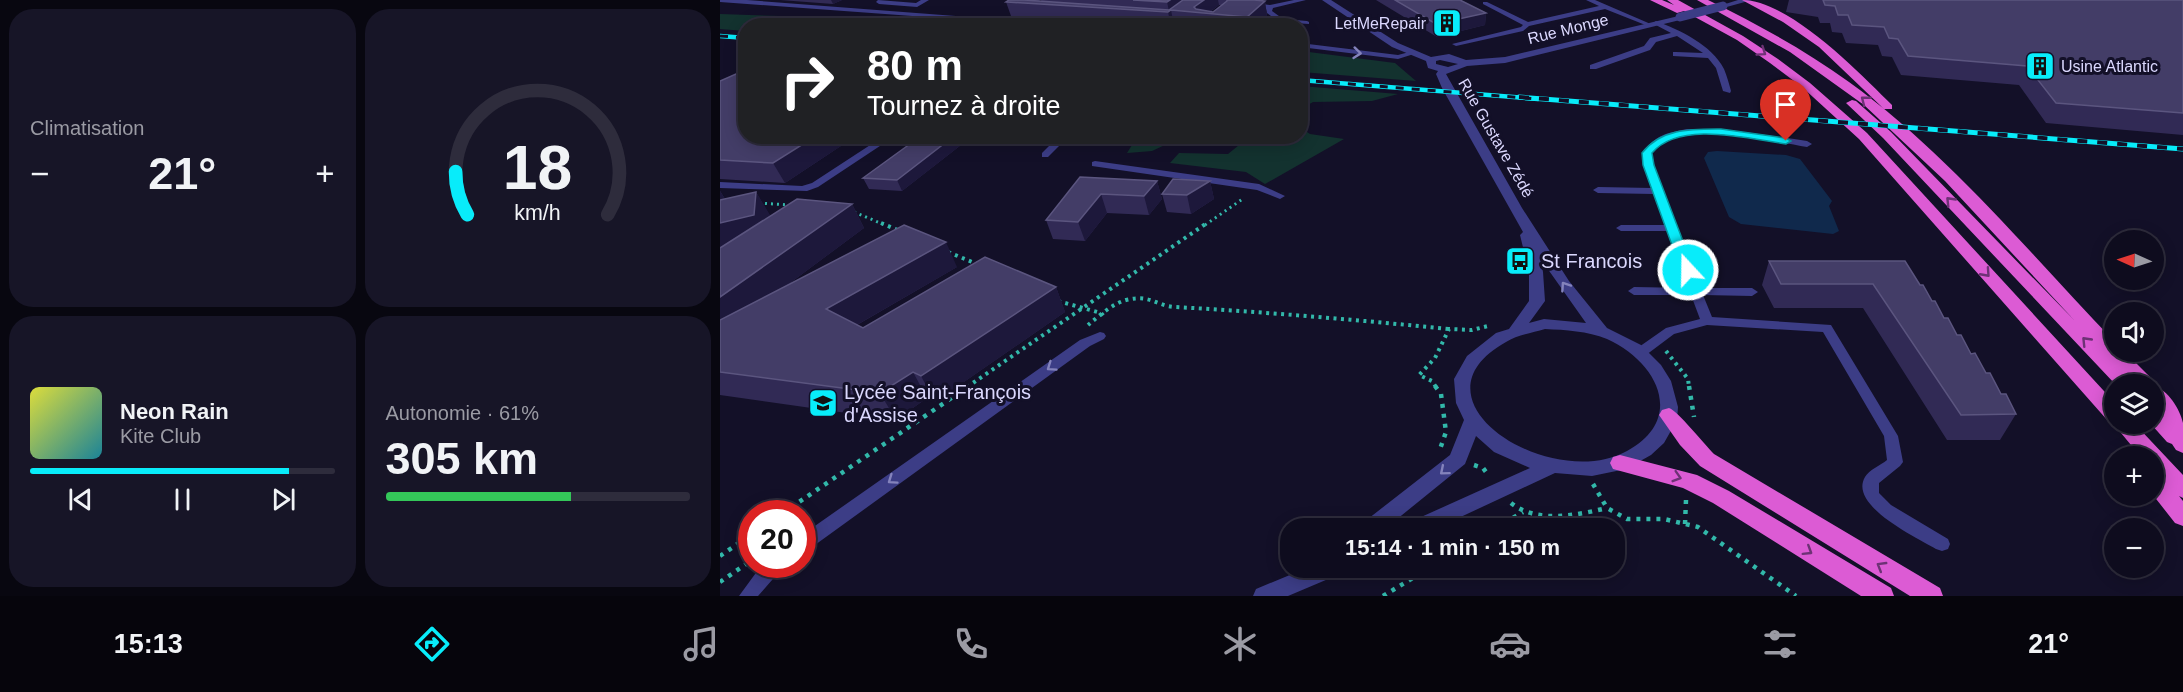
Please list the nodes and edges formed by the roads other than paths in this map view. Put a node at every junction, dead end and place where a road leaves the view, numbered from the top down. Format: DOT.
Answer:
graph roads {
  1 [pos="720,0"];
  2 [pos="883,0"];
  3 [pos="926,0"];
  4 [pos="1303,0"];
  5 [pos="1326,0"];
  6 [pos="1589,0"];
  7 [pos="1654,0"];
  8 [pos="1671,0"];
  9 [pos="1685,0"];
  10 [pos="1701,0"];
  11 [pos="1747,0"];
  12 [pos="1485,3"];
  13 [pos="1243,6"];
  14 [pos="1270,6"];
  15 [pos="1605,7"];
  16 [pos="975,18"];
  17 [pos="1276,18"];
  18 [pos="1712,22"];
  19 [pos="1527,24"];
  20 [pos="1653,24"];
  21 [pos="1676,34"];
  22 [pos="1456,44"];
  23 [pos="1308,46"];
  24 [pos="1413,53"];
  25 [pos="1676,54"];
  26 [pos="1710,56"];
  27 [pos="1431,60"];
  28 [pos="1463,63"];
  29 [pos="1593,67"];
  30 [pos="1443,70"];
  31 [pos="1727,92"];
  32 [pos="879,144"];
  33 [pos="1057,144"];
  34 [pos="1807,144"];
  35 [pos="1045,155"];
  36 [pos="1095,164"];
  37 [pos="1941,167"];
  38 [pos="720,185"];
  39 [pos="1598,190"];
  40 [pos="1658,191"];
  41 [pos="1280,196"];
  42 [pos="1524,223"];
  43 [pos="1621,228"];
  44 [pos="1672,228"];
  45 [pos="1634,291"];
  46 [pos="1696,291"];
  47 [pos="1752,292"];
  48 [pos="1707,321"];
  49 [pos="1517,329"];
  50 [pos="1601,331"];
  51 [pos="1100,336"];
  52 [pos="1641,352"];
  53 [pos="2116,374"];
  54 [pos="2136,374"];
  55 [pos="2104,404"];
  56 [pos="2164,404"];
  57 [pos="1669,415"];
  58 [pos="1472,422"];
  59 [pos="2164,426"];
  60 [pos="2132,434"];
  61 [pos="2143,446"];
  62 [pos="2183,446"];
  63 [pos="1620,463"];
  64 [pos="1549,468"];
  65 [pos="2164,469"];
  66 [pos="2183,489"];
  67 [pos="2164,493"];
  68 [pos="2183,517"];
  69 [pos="1384,518"];
  70 [pos="1439,518"];
  71 [pos="816,535"];
  72 [pos="1942,544"];
  73 [pos="762,578"];
  74 [pos="1286,578"];
  75 [pos="1306,578"];
  76 [pos="748,596"];
  77 [pos="1254,596"];
  78 [pos="1264,596"];
  79 [pos="1882,596"];
  80 [pos="1931,596"];
  1 -- 16 [label="lane"];
  2 -- 3 [label="lane"];
  4 -- 14 [label="lane"];
  5 -- 24 [label="street"];
  6 -- 15 [label="lane"];
  7 -- 18 [label="highway"];
  8 -- 18 [label="highway"];
  53 -- 9 [label="highway, one-way"];
  37 -- 10 [label="highway, one-way"];
  11 -- 20 [label="street, Rue Monge, bridge"];
  11 -- 37 [label="highway"];
  12 -- 19 [label="lane"];
  13 -- 14 [label="lane"];
  14 -- 17 [label="lane"];
  15 -- 19 [label="lane"];
  15 -- 20 [label="lane"];
  18 -- 55 [label="highway, one-way"];
  19 -- 22 [label="lane"];
  20 -- 21 [label="lane"];
  20 -- 28 [label="street, Rue Monge"];
  21 -- 26 [label="lane"];
  21 -- 29 [label="lane"];
  23 -- 24 [label="lane, one-way"];
  24 -- 27 [label="street"];
  25 -- 26 [label="lane"];
  26 -- 31 [label="lane"];
  27 -- 28 [label="street"];
  27 -- 30 [label="street"];
  28 -- 30 [label="street"];
  30 -- 42 [label="street, Rue Gustave Zédé"];
  32 -- 38 [label="lane"];
  33 -- 35 [label="lane"];
  34 -- 40 [label="lane"];
  36 -- 41 [label="lane"];
  37 -- 54 [label="highway"];
  39 -- 40 [label="lane"];
  40 -- 44 [label="lane"];
  42 -- 49 [label="street, Rue Gustave Zédé"];
  50 -- 42 [label="street, Rue Gustave Zédé, one-way"];
  43 -- 44 [label="lane"];
  44 -- 46 [label="lane"];
  45 -- 46 [label="lane"];
  46 -- 47 [label="lane"];
  46 -- 48 [label="lane"];
  48 -- 52 [label="lane"];
  48 -- 72 [label="lane"];
  49 -- 50 [label="street"];
  49 -- 58 [label="street"];
  50 -- 52 [label="street"];
  51 -- 71 [label="lane, one-way"];
  52 -- 57 [label="street"];
  56 -- 62 [label="highway"];
  57 -- 63 [label="street"];
  80 -- 57 [label="highway, one-way"];
  58 -- 64 [label="street"];
  58 -- 69 [label="street, one-way"];
  59 -- 62 [label="highway"];
  60 -- 61 [label="highway"];
  63 -- 64 [label="street"];
  63 -- 79 [label="highway, one-way"];
  64 -- 70 [label="street"];
  65 -- 66 [label="highway"];
  67 -- 68 [label="highway"];
  73 -- 76 [label="lane"];
  74 -- 77 [label="street"];
  75 -- 78 [label="street"];
}
